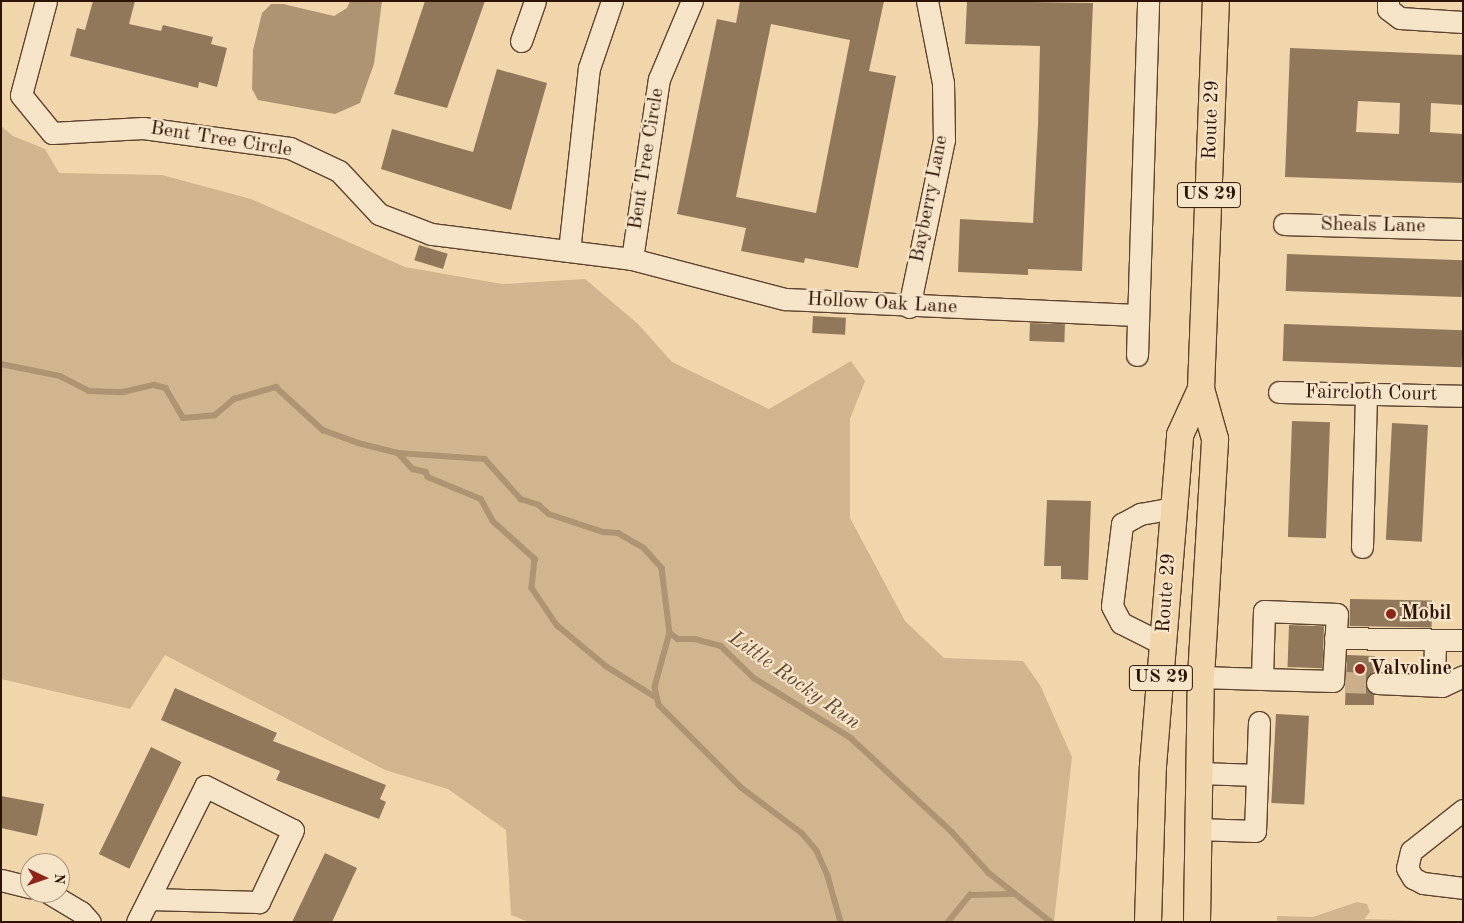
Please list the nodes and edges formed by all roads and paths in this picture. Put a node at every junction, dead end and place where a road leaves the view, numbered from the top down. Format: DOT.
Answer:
graph roads {
  1 [pos="46,1"];
  2 [pos="534,1"];
  3 [pos="612,1"];
  4 [pos="692,1"];
  5 [pos="927,1"];
  6 [pos="1148,1"];
  7 [pos="1216,1"];
  8 [pos="1388,1"];
  9 [pos="1463,22"];
  10 [pos="520,41"];
  11 [pos="1284,224"];
  12 [pos="1463,229"];
  13 [pos="569,251"];
  14 [pos="632,259"];
  15 [pos="909,307"];
  16 [pos="1137,316"];
  17 [pos="1137,356"];
  18 [pos="1201,389"];
  19 [pos="1279,392"];
  20 [pos="1366,393"];
  21 [pos="1463,396"];
  22 [pos="1174,508"];
  23 [pos="1362,547"];
  24 [pos="1335,638"];
  25 [pos="1430,640"];
  26 [pos="1463,640"];
  27 [pos="1163,644"];
  28 [pos="1463,676"];
  29 [pos="1201,677"];
  30 [pos="1262,679"];
  31 [pos="1377,683"];
  32 [pos="1434,685"];
  33 [pos="1259,722"];
  34 [pos="1199,773"];
  35 [pos="1257,775"];
  36 [pos="1463,810"];
  37 [pos="1197,829"];
  38 [pos="1,880"];
  39 [pos="20,885"];
  40 [pos="1463,888"];
  41 [pos="149,899"];
  42 [pos="66,903"];
  43 [pos="90,922"];
  44 [pos="137,922"];
  45 [pos="1148,922"];
  46 [pos="1197,922"];
  1 -- 13 [label="street, Bent Tree Circle"];
  2 -- 10 [label="street"];
  3 -- 13 [label="street"];
  4 -- 14 [label="street, Bent Tree Circle"];
  5 -- 15 [label="street, Bayberry Lane"];
  6 -- 16 [label="street"];
  7 -- 18 [label="main road, Route 29 / US 29"];
  8 -- 9 [label="street"];
  11 -- 12 [label="street, Sheals Lane"];
  13 -- 14 [label="street, Bent Tree Circle"];
  14 -- 15 [label="street, Hollow Oak Lane"];
  15 -- 16 [label="street, Hollow Oak Lane"];
  16 -- 17 [label="street"];
  18 -- 22 [label="main road, Route 29 / US 29"];
  18 -- 29 [label="main road, Route 29 / US 29"];
  19 -- 20 [label="street, Faircloth Court"];
  20 -- 21 [label="street, Faircloth Court"];
  20 -- 23 [label="street"];
  22 -- 27 [label="main road, Route 29 / US 29"];
  22 -- 27 [label="street"];
  24 -- 25 [label="street"];
  24 -- 30 [label="street"];
  24 -- 30 [label="street"];
  25 -- 26 [label="street"];
  25 -- 32 [label="street"];
  27 -- 45 [label="main road, Route 29 / US 29"];
  28 -- 32 [label="street"];
  29 -- 30 [label="street"];
  29 -- 34 [label="main road, Route 29 / US 29"];
  31 -- 32 [label="street"];
  33 -- 35 [label="street"];
  34 -- 35 [label="street"];
  34 -- 37 [label="main road, Route 29 / US 29"];
  35 -- 37 [label="street"];
  36 -- 40 [label="street"];
  37 -- 46 [label="main road, Route 29 / US 29"];
  38 -- 39 [label="street"];
  41 -- 41 [label="street"];
  41 -- 44 [label="street"];
  42 -- 43 [label="street"];
}
